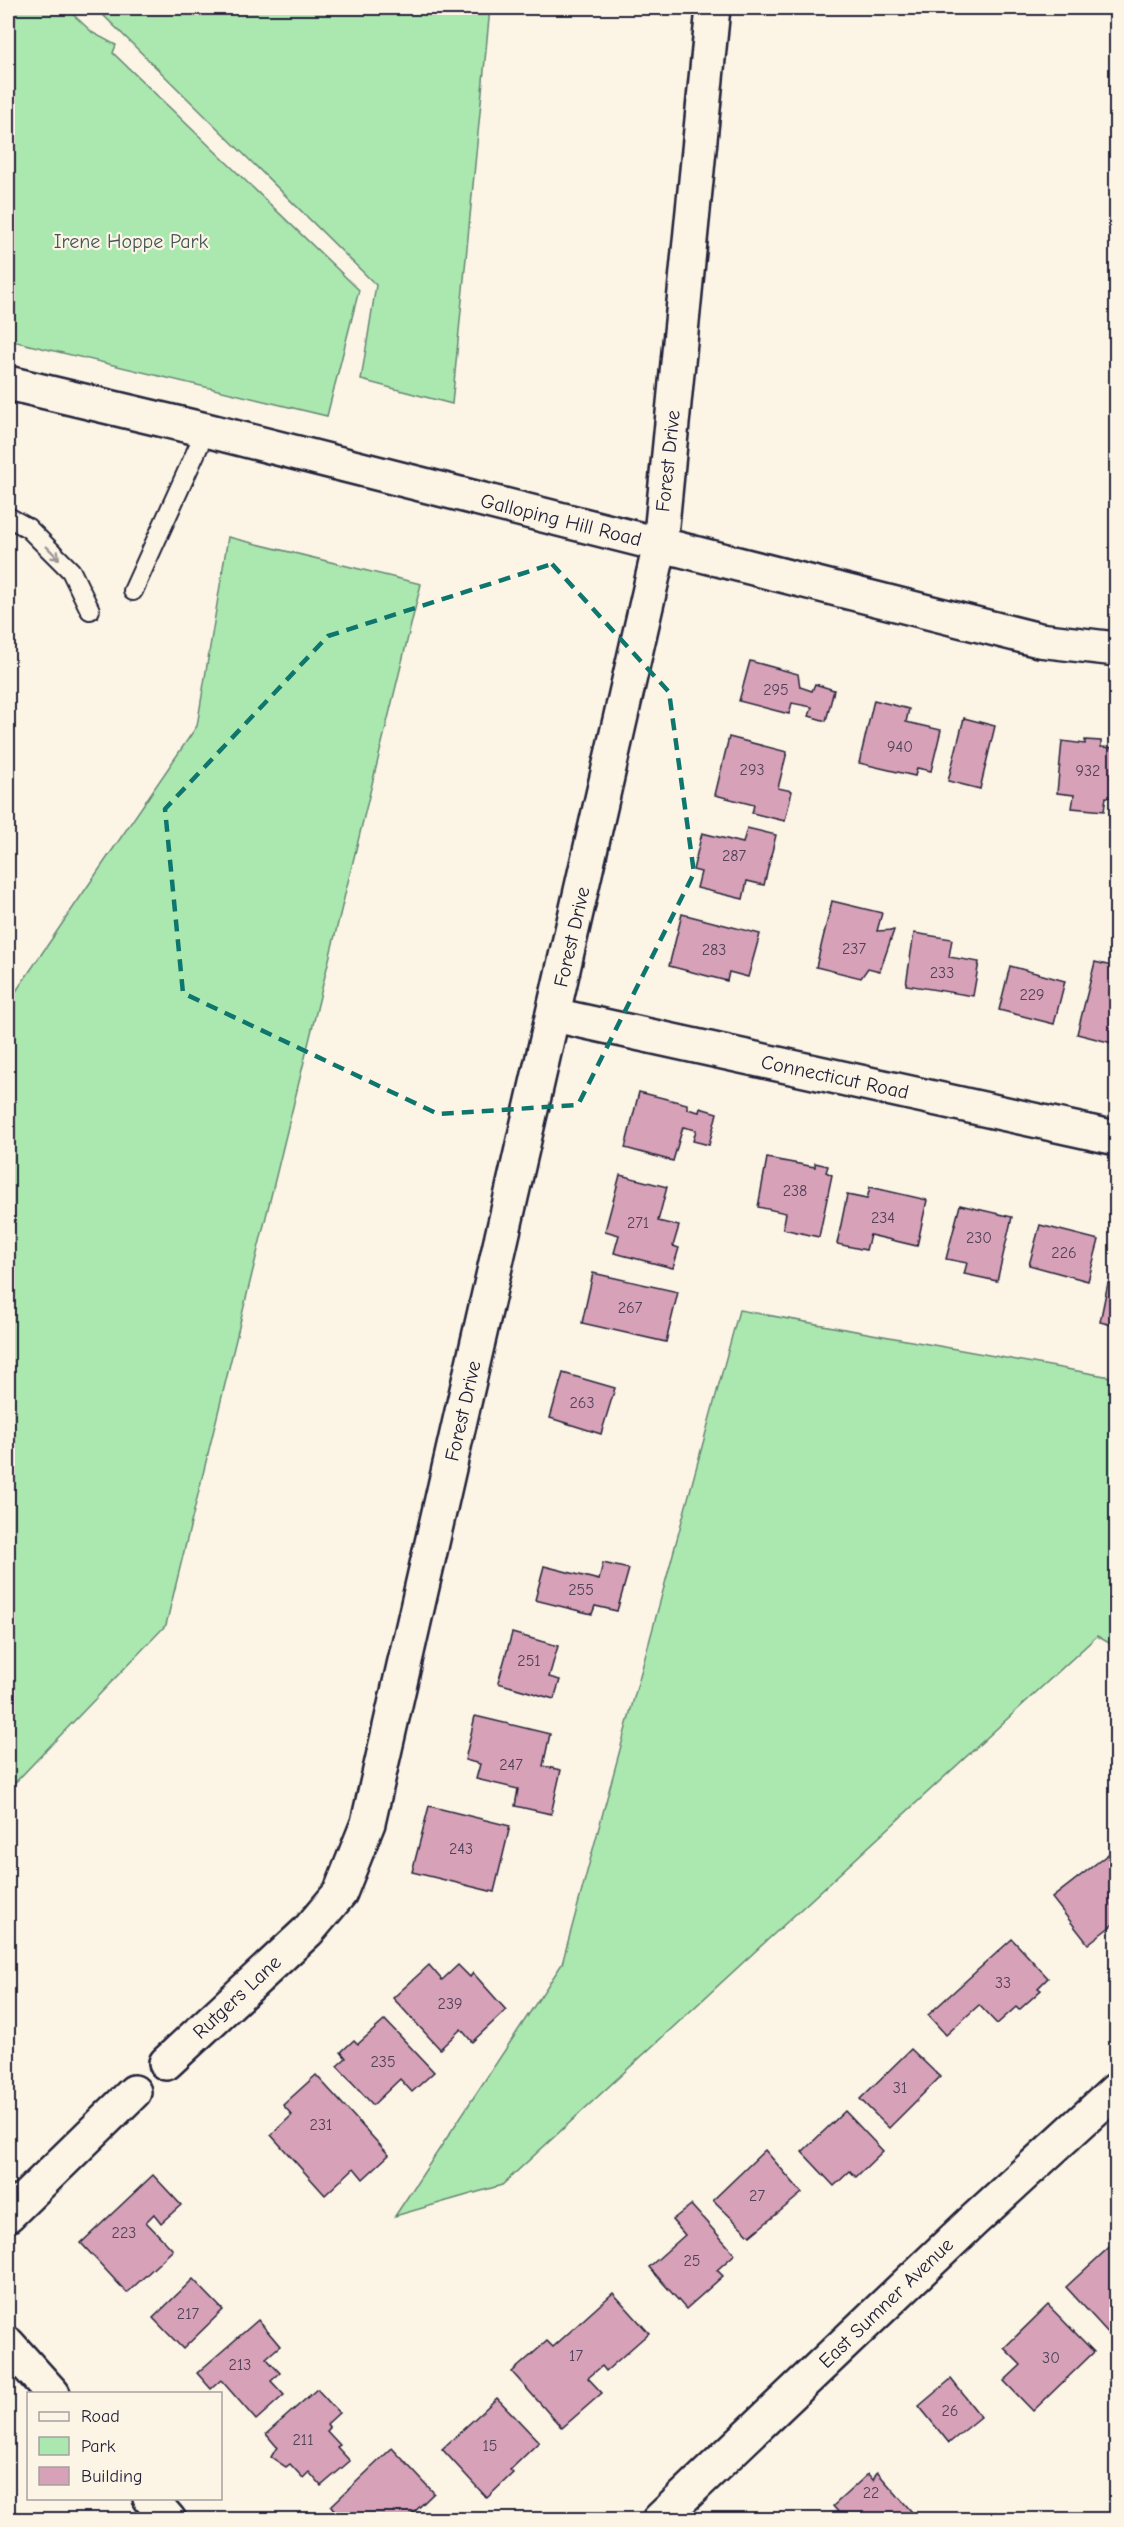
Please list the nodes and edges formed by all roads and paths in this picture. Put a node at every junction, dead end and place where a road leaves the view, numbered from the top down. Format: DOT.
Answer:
graph roads {
  1 [pos="713,8"];
  2 [pos="8,383"];
  3 [pos="206,430"];
  4 [pos="8,517"];
  5 [pos="660,545"];
  6 [pos="133,591"];
  7 [pos="90,610"];
  8 [pos="1116,649"];
  9 [pos="554,1015"];
  10 [pos="1116,1138"];
  11 [pos="308,1931"];
  12 [pos="166,2063"];
  13 [pos="1116,2090"];
  14 [pos="134,2092"];
  15 [pos="8,2215"];
  16 [pos="8,2344"];
  17 [pos="51,2392"];
  18 [pos="151,2500"];
  19 [pos="169,2520"];
  20 [pos="659,2520"];
  1 -- 5 [label="street, Forest Drive"];
  2 -- 3 [label="street, Galloping Hill Road"];
  3 -- 5 [label="street, Galloping Hill Road"];
  3 -- 6 [label="lane"];
  4 -- 7 [label="lane, one-way"];
  5 -- 8 [label="street, Galloping Hill Road"];
  5 -- 9 [label="street, Forest Drive"];
  9 -- 10 [label="street, Connecticut Road"];
  9 -- 11 [label="street, Forest Drive"];
  11 -- 12 [label="street, Rutgers Lane"];
  13 -- 20 [label="street, East Sumner Avenue"];
  14 -- 15 [label="street"];
  16 -- 17 [label="street"];
  18 -- 19 [label="street"];
}
